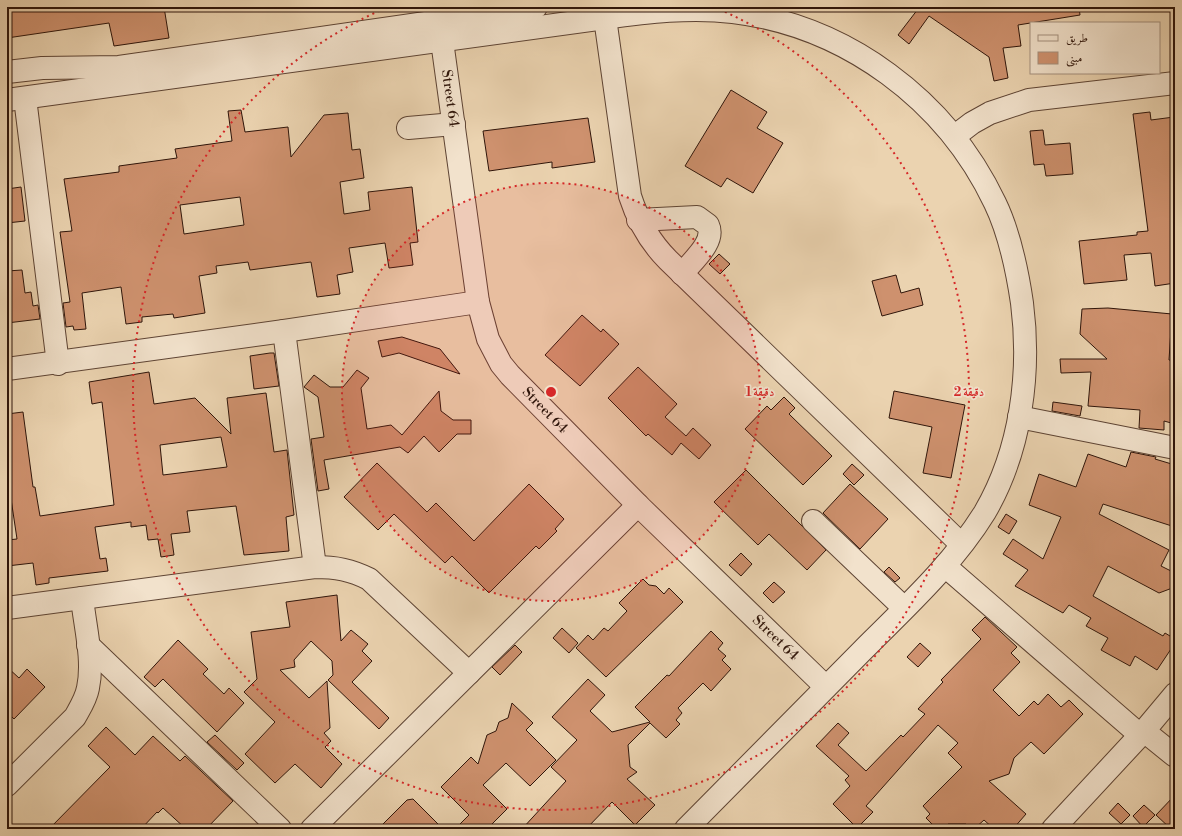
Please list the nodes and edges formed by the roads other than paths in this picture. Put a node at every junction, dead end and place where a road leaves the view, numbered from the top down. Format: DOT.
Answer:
graph roads {
  1 [pos="536,7"];
  2 [pos="656,9"];
  3 [pos="786,15"];
  4 [pos="605,18"];
  5 [pos="442,41"];
  6 [pos="7,72"];
  7 [pos="1175,83"];
  8 [pos="16,99"];
  9 [pos="454,124"];
  10 [pos="408,128"];
  11 [pos="955,136"];
  12 [pos="638,220"];
  13 [pos="682,274"];
  14 [pos="478,302"];
  15 [pos="284,332"];
  16 [pos="58,364"];
  17 [pos="7,369"];
  18 [pos="1019,417"];
  19 [pos="1175,448"];
  20 [pos="638,505"];
  21 [pos="813,521"];
  22 [pos="961,544"];
  23 [pos="945,566"];
  24 [pos="315,567"];
  25 [pos="82,598"];
  26 [pos="7,608"];
  27 [pos="904,608"];
  28 [pos="88,645"];
  29 [pos="468,673"];
  30 [pos="826,687"];
  31 [pos="1175,694"];
  32 [pos="1142,733"];
  33 [pos="1175,756"];
  34 [pos="7,785"];
  35 [pos="280,829"];
  36 [pos="312,829"];
  37 [pos="686,829"];
  38 [pos="1053,829"];
  1 -- 6 [label="street"];
  2 -- 3 [label="street"];
  2 -- 4 [label="street"];
  3 -- 11 [label="street"];
  4 -- 5 [label="street"];
  4 -- 12 [label="street"];
  5 -- 8 [label="street"];
  5 -- 9 [label="street, Street 64"];
  7 -- 11 [label="street"];
  8 -- 16 [label="street"];
  9 -- 10 [label="street"];
  9 -- 14 [label="street, Street 64"];
  11 -- 18 [label="street"];
  12 -- 13 [label="street"];
  12 -- 13 [label="street"];
  13 -- 22 [label="street"];
  14 -- 15 [label="street"];
  14 -- 20 [label="street, Street 64"];
  15 -- 16 [label="street"];
  15 -- 24 [label="street"];
  16 -- 17 [label="street"];
  18 -- 19 [label="street"];
  18 -- 22 [label="street"];
  20 -- 29 [label="street"];
  20 -- 30 [label="street, Street 64"];
  21 -- 27 [label="street"];
  22 -- 23 [label="street"];
  23 -- 27 [label="street"];
  23 -- 32 [label="street"];
  24 -- 25 [label="street"];
  24 -- 29 [label="street"];
  25 -- 26 [label="street"];
  25 -- 28 [label="street"];
  27 -- 30 [label="street"];
  28 -- 34 [label="street"];
  28 -- 35 [label="street"];
  29 -- 36 [label="street"];
  30 -- 37 [label="street"];
  31 -- 32 [label="street"];
  32 -- 33 [label="street"];
  32 -- 38 [label="street"];
}
